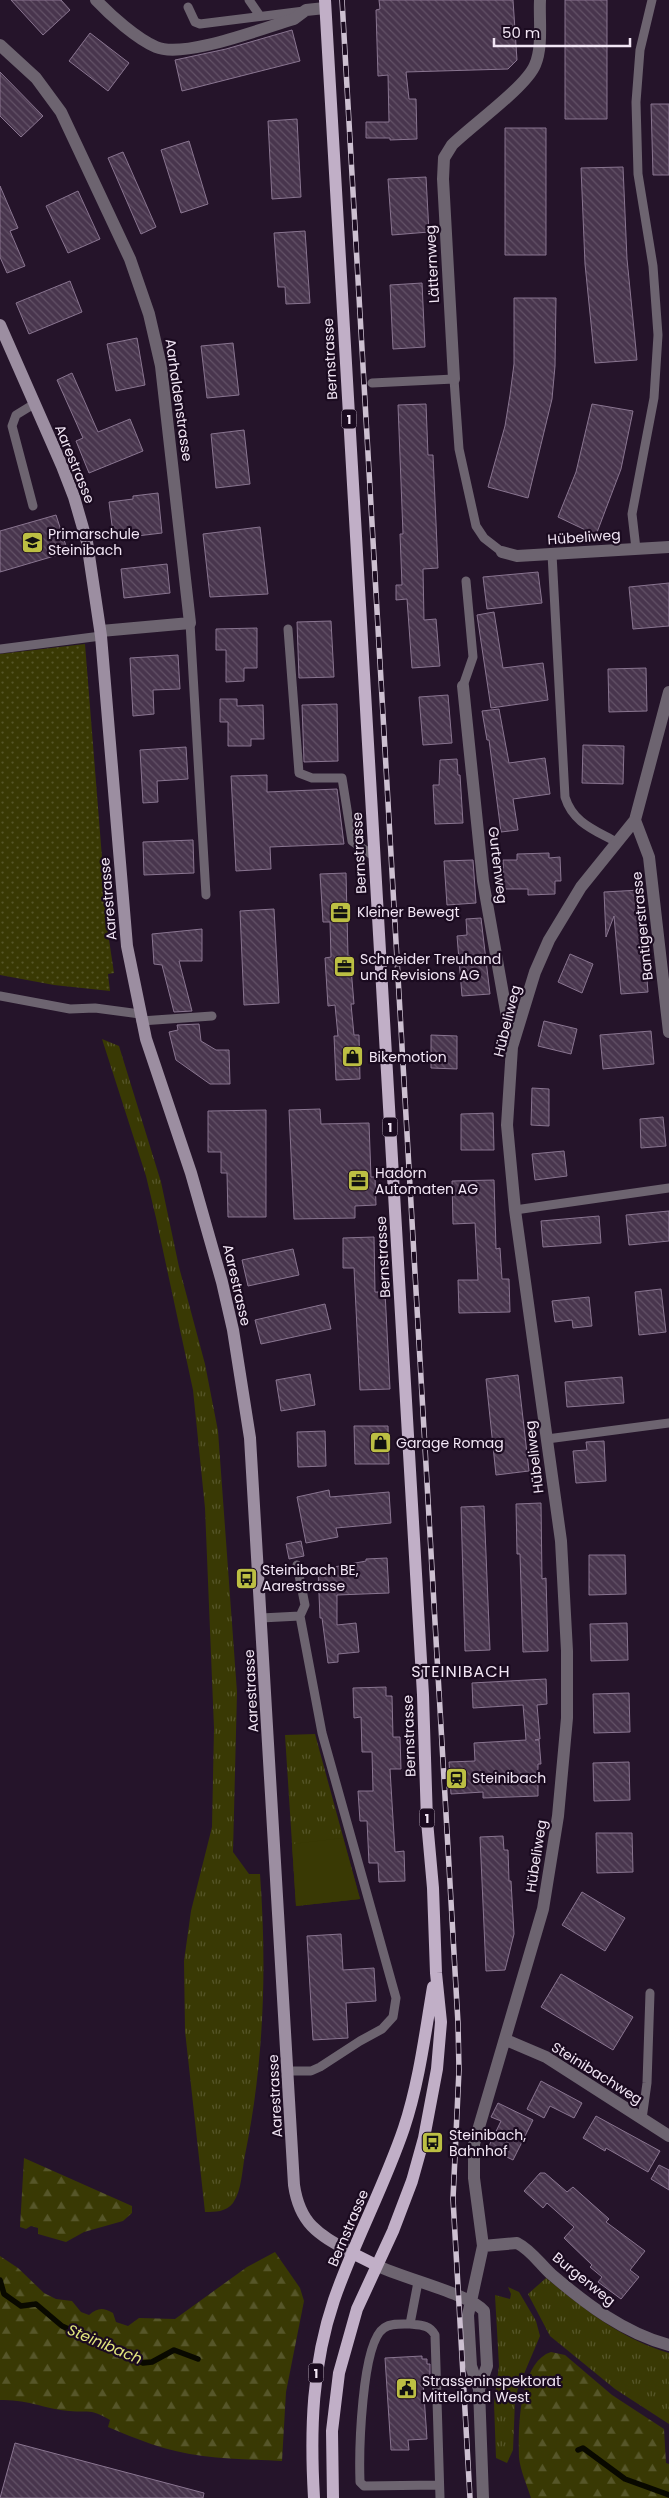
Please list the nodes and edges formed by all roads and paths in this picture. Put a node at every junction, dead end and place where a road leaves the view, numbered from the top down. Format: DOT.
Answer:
graph roads {
  1 [pos="96,0"];
  2 [pos="249,0"];
  3 [pos="540,0"];
  4 [pos="652,0"];
  5 [pos="325,4"];
  6 [pos="188,8"];
  7 [pos="306,10"];
  8 [pos="260,16"];
  9 [pos="0,44"];
  10 [pos="0,325"];
  11 [pos="454,379"];
  12 [pos="372,383"];
  13 [pos="34,404"];
  14 [pos="34,506"];
  15 [pos="669,547"];
  16 [pos="636,549"];
  17 [pos="502,552"];
  18 [pos="552,554"];
  19 [pos="466,581"];
  20 [pos="190,623"];
  21 [pos="288,629"];
  22 [pos="101,633"];
  23 [pos="0,649"];
  24 [pos="463,686"];
  25 [pos="669,692"];
  26 [pos="635,820"];
  27 [pos="616,842"];
  28 [pos="375,857"];
  29 [pos="206,895"];
  30 [pos="0,996"];
  31 [pos="212,1016"];
  32 [pos="140,1017"];
  33 [pos="669,1032"];
  34 [pos="512,1047"];
  35 [pos="669,1188"];
  36 [pos="515,1210"];
  37 [pos="669,1423"];
  38 [pos="547,1439"];
  39 [pos="297,1565"];
  40 [pos="300,1616"];
  41 [pos="261,1618"];
  42 [pos="436,1973"];
  43 [pos="650,1994"];
  44 [pos="506,2040"];
  45 [pos="289,2072"];
  46 [pos="642,2119"];
  47 [pos="669,2136"];
  48 [pos="483,2246"];
  49 [pos="354,2254"];
  50 [pos="376,2265"];
  51 [pos="418,2282"];
  52 [pos="472,2301"];
  53 [pos="410,2324"];
  54 [pos="669,2346"];
  55 [pos="439,2485"];
  56 [pos="314,2498"];
  57 [pos="333,2498"];
  58 [pos="440,2498"];
  59 [pos="483,2498"];
  1 -- 7 [label="street"];
  2 -- 8 [label="lane"];
  3 -- 11 [label="street, Lätternweg"];
  4 -- 16 [label="lane"];
  5 -- 7 [label="street"];
  5 -- 28 [label="main road, Bernstrasse / 1"];
  6 -- 8 [label="lane"];
  7 -- 8 [label="lane"];
  9 -- 20 [label="street, Aarhaldenstrasse"];
  10 -- 13 [label="street, Aarestrasse"];
  11 -- 12 [label="lane"];
  11 -- 17 [label="lane, Lätternweg"];
  13 -- 14 [label="lane"];
  13 -- 22 [label="street, Aarestrasse"];
  15 -- 16 [label="street, Hübeliweg"];
  16 -- 18 [label="street, Hübeliweg"];
  17 -- 18 [label="street, Hübeliweg"];
  18 -- 27 [label="lane"];
  19 -- 24 [label="lane"];
  20 -- 22 [label="street"];
  20 -- 29 [label="lane"];
  21 -- 28 [label="lane"];
  22 -- 23 [label="lane"];
  22 -- 32 [label="street, Aarestrasse"];
  24 -- 34 [label="street, Gurtenweg"];
  25 -- 26 [label="street, Hübeliweg"];
  26 -- 27 [label="street, Hübeliweg"];
  26 -- 33 [label="street, Bantigerstrasse"];
  27 -- 34 [label="street, Hübeliweg"];
  28 -- 42 [label="main road, Bernstrasse / 1"];
  30 -- 32 [label="lane"];
  31 -- 32 [label="lane"];
  32 -- 41 [label="street, Aarestrasse"];
  34 -- 36 [label="street, Hübeliweg"];
  35 -- 36 [label="lane"];
  36 -- 38 [label="street, Hübeliweg"];
  37 -- 38 [label="lane"];
  38 -- 44 [label="street, Hübeliweg"];
  39 -- 40 [label="lane"];
  40 -- 41 [label="lane"];
  40 -- 45 [label="lane"];
  41 -- 45 [label="street, Aarestrasse"];
  42 -- 49 [label="main road, Bernstrasse / 1"];
  42 -- 50 [label="main road, Bernstrasse / 1"];
  43 -- 46 [label="lane"];
  44 -- 46 [label="street, Steinibachweg"];
  44 -- 48 [label="street, Hübeliweg"];
  45 -- 49 [label="street, Aarestrasse"];
  46 -- 47 [label="street, Steinibachweg"];
  48 -- 52 [label="street, Hübeliweg"];
  48 -- 54 [label="street, Burgerweg"];
  49 -- 50 [label="main road"];
  49 -- 56 [label="main road, Bernstrasse / 1"];
  50 -- 51 [label="street"];
  50 -- 57 [label="main road, Bernstrasse / 1"];
  51 -- 52 [label="street"];
  51 -- 53 [label="lane"];
  52 -- 59 [label="street"];
  53 -- 55 [label="lane"];
  53 -- 55 [label="lane"];
  55 -- 58 [label="lane"];
}
